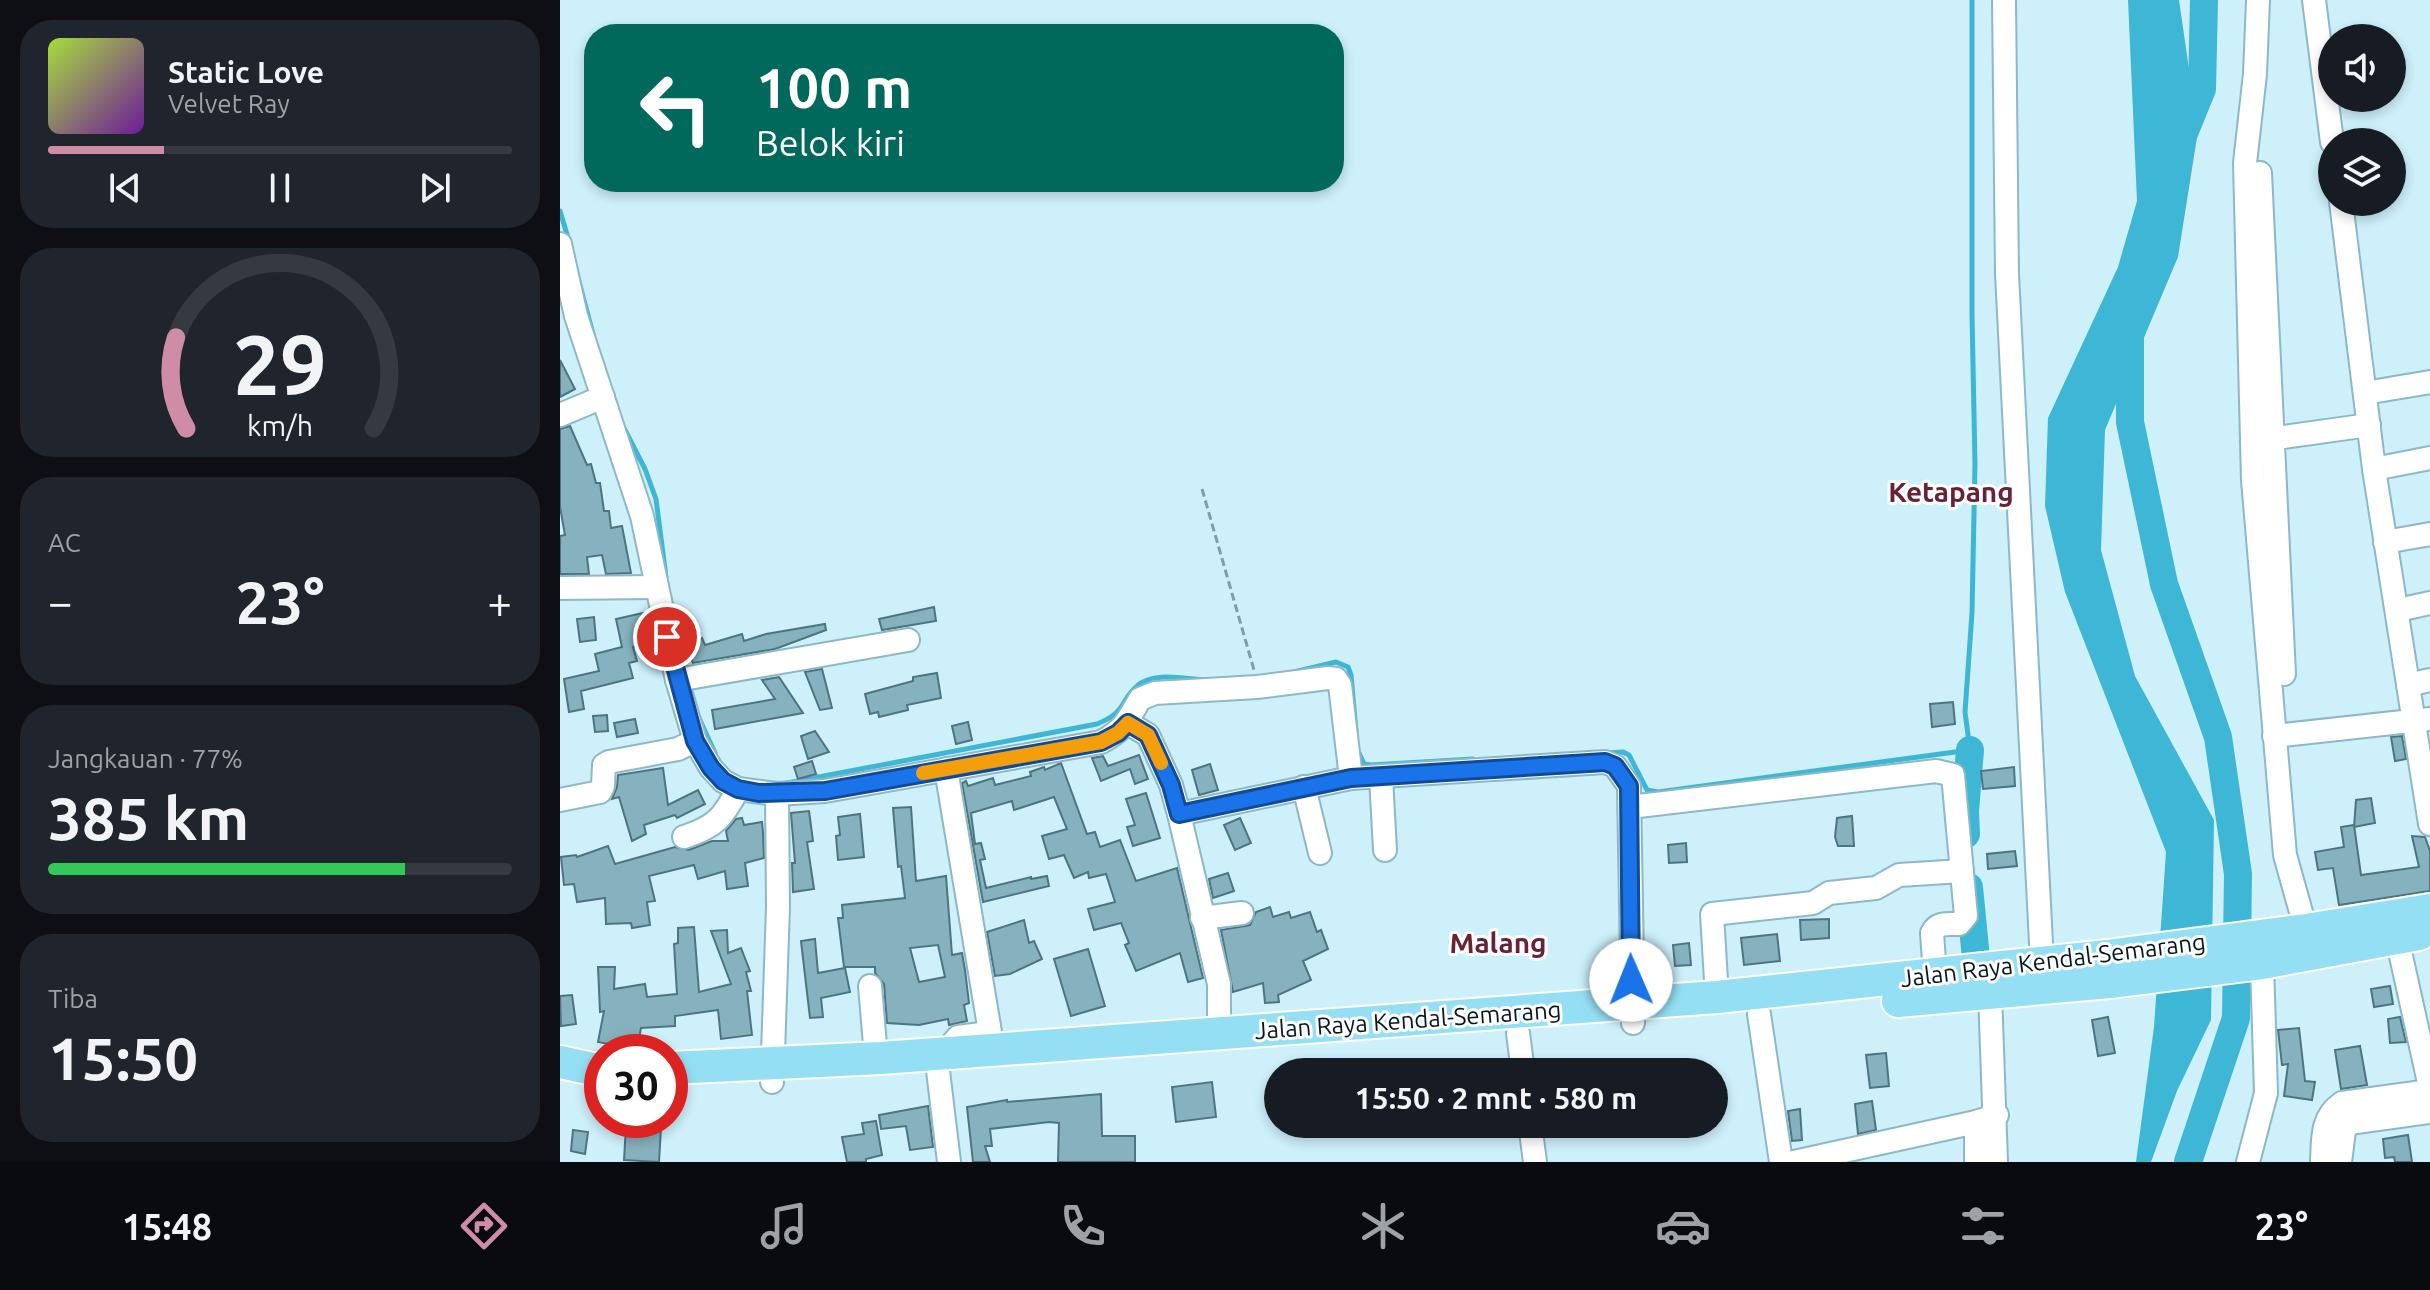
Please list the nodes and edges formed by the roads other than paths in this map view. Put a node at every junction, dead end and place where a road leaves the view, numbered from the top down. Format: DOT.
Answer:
graph roads {
  1 [pos="2004,0"];
  2 [pos="2258,0"];
  3 [pos="2314,0"];
  4 [pos="2330,128"];
  5 [pos="2260,155"];
  6 [pos="2343,216"];
  7 [pos="560,244"];
  8 [pos="568,318"];
  9 [pos="2430,382"];
  10 [pos="2365,393"];
  11 [pos="603,397"];
  12 [pos="560,415"];
  13 [pos="2369,425"];
  14 [pos="2284,437"];
  15 [pos="2430,458"];
  16 [pos="2374,469"];
  17 [pos="2430,534"];
  18 [pos="2385,542"];
  19 [pos="657,587"];
  20 [pos="560,588"];
  21 [pos="2430,603"];
  22 [pos="2398,610"];
  23 [pos="908,640"];
  24 [pos="682,679"];
  25 [pos="2419,683"];
  26 [pos="2422,720"];
  27 [pos="1128,723"];
  28 [pos="2281,735"];
  29 [pos="695,741"];
  30 [pos="946,769"];
  31 [pos="1381,777"];
  32 [pos="1351,778"];
  33 [pos="1304,787"];
  34 [pos="738,789"];
  35 [pos="2291,791"];
  36 [pos="777,794"];
  37 [pos="560,800"];
  38 [pos="1630,807"];
  39 [pos="1179,814"];
  40 [pos="2430,824"];
  41 [pos="684,837"];
  42 [pos="1385,850"];
  43 [pos="1320,853"];
  44 [pos="1962,871"];
  45 [pos="2430,910"];
  46 [pos="1242,913"];
  47 [pos="1202,918"];
  48 [pos="2306,930"];
  49 [pos="2430,933"];
  50 [pos="2397,938"];
  51 [pos="2252,954"];
  52 [pos="2042,963"];
  53 [pos="2108,969"];
  54 [pos="1935,975"];
  55 [pos="1981,984"];
  56 [pos="870,986"];
  57 [pos="1717,997"];
  58 [pos="1632,1013"];
  59 [pos="1759,1014"];
  60 [pos="1219,1033"];
  61 [pos="1518,1033"];
  62 [pos="991,1041"];
  63 [pos="881,1058"];
  64 [pos="1521,1058"];
  65 [pos="942,1060"];
  66 [pos="560,1062"];
  67 [pos="584,1067"];
  68 [pos="688,1068"];
  69 [pos="773,1072"];
  70 [pos="560,1079"];
  71 [pos="584,1083"];
  72 [pos="688,1086"];
  73 [pos="2430,1089"];
  74 [pos="2430,1112"];
  75 [pos="1986,1119"];
  76 [pos="1532,1138"];
  77 [pos="949,1162"];
  78 [pos="1535,1162"];
  79 [pos="1781,1162"];
  80 [pos="1794,1162"];
  81 [pos="1976,1162"];
  82 [pos="1996,1162"];
  83 [pos="2248,1162"];
  84 [pos="2322,1162"];
  85 [pos="2340,1162"];
  1 -- 52 [label="street"];
  2 -- 28 [label="street"];
  3 -- 4 [label="street"];
  5 -- 28 [label="street"];
  6 -- 10 [label="street"];
  7 -- 8 [label="street"];
  8 -- 11 [label="street"];
  9 -- 10 [label="street"];
  10 -- 13 [label="street"];
  11 -- 12 [label="street"];
  11 -- 19 [label="street"];
  13 -- 14 [label="street"];
  13 -- 16 [label="street"];
  15 -- 16 [label="street"];
  16 -- 18 [label="street"];
  17 -- 18 [label="street"];
  18 -- 22 [label="street"];
  19 -- 20 [label="street"];
  19 -- 24 [label="street"];
  21 -- 22 [label="street"];
  22 -- 25 [label="street"];
  23 -- 24 [label="street"];
  24 -- 29 [label="street"];
  25 -- 26 [label="street"];
  26 -- 28 [label="street"];
  26 -- 40 [label="street"];
  27 -- 30 [label="street"];
  27 -- 32 [label="street"];
  27 -- 39 [label="street"];
  28 -- 35 [label="street"];
  28 -- 48 [label="street"];
  29 -- 34 [label="street"];
  29 -- 37 [label="street"];
  30 -- 36 [label="street"];
  30 -- 62 [label="street"];
  31 -- 32 [label="street"];
  31 -- 38 [label="street"];
  31 -- 42 [label="street"];
  32 -- 33 [label="street"];
  33 -- 39 [label="street"];
  33 -- 43 [label="street"];
  34 -- 36 [label="street"];
  34 -- 41 [label="street"];
  36 -- 69 [label="street"];
  38 -- 44 [label="street"];
  38 -- 58 [label="street"];
  39 -- 47 [label="street"];
  44 -- 54 [label="street"];
  44 -- 57 [label="street"];
  45 -- 48 [label="highway, Jalan Raya Kendal-Semarang"];
  46 -- 47 [label="street"];
  47 -- 60 [label="street"];
  48 -- 51 [label="highway, Jalan Raya Kendal-Semarang"];
  49 -- 50 [label="highway, Jalan Raya Kendal-Semarang"];
  50 -- 51 [label="highway, Jalan Raya Kendal-Semarang"];
  50 -- 73 [label="street"];
  51 -- 53 [label="highway, Jalan Raya Kendal-Semarang"];
  51 -- 83 [label="street"];
  52 -- 53 [label="highway, Jalan Raya Kendal-Semarang"];
  52 -- 55 [label="highway, Jalan Raya Kendal-Semarang"];
  53 -- 55 [label="highway, Jalan Raya Kendal-Semarang"];
  54 -- 55 [label="highway, Jalan Raya Kendal-Semarang"];
  54 -- 57 [label="highway, Jalan Raya Kendal-Semarang"];
  55 -- 59 [label="highway, Jalan Raya Kendal-Semarang"];
  55 -- 75 [label="street"];
  56 -- 63 [label="street"];
  57 -- 58 [label="highway, Jalan Raya Kendal-Semarang"];
  58 -- 59 [label="highway, Jalan Raya Kendal-Semarang"];
  58 -- 60 [label="highway, Jalan Raya Kendal-Semarang"];
  58 -- 61 [label="highway, Jalan Raya Kendal-Semarang"];
  59 -- 79 [label="street"];
  60 -- 62 [label="highway, Jalan Raya Kendal-Semarang"];
  61 -- 64 [label="street"];
  61 -- 65 [label="highway, Jalan Raya Kendal-Semarang"];
  62 -- 65 [label="highway, Jalan Raya Kendal-Semarang"];
  63 -- 65 [label="highway, Jalan Raya Kendal-Semarang"];
  63 -- 69 [label="highway, Jalan Raya Kendal-Semarang"];
  65 -- 69 [label="highway, Jalan Raya Kendal-Semarang"];
  65 -- 77 [label="street"];
  66 -- 67 [label="highway"];
  68 -- 69 [label="highway, Jalan Raya Kendal-Semarang"];
  69 -- 72 [label="highway, Jalan Raya Kendal-Semarang"];
  70 -- 71 [label="highway"];
  73 -- 84 [label="street"];
  74 -- 85 [label="street"];
  75 -- 80 [label="street"];
  75 -- 81 [label="street"];
  75 -- 82 [label="street"];
  76 -- 78 [label="street"];
}
